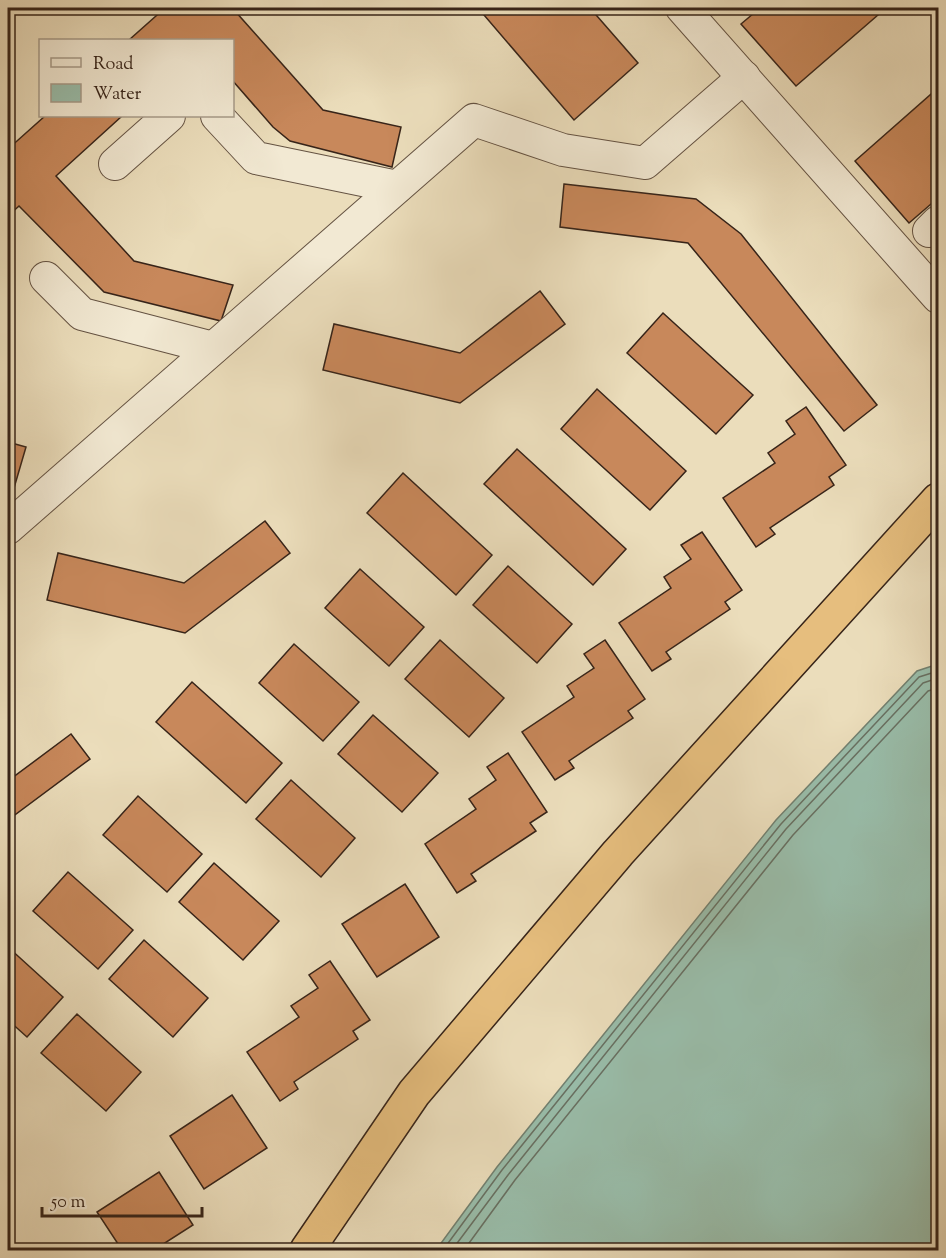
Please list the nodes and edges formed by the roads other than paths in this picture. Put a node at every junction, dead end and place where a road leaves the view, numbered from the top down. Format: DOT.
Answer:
graph roads {
  1 [pos="682,8"];
  2 [pos="744,77"];
  3 [pos="168,117"];
  4 [pos="219,117"];
  5 [pos="115,164"];
  6 [pos="397,187"];
  7 [pos="46,278"];
  8 [pos="939,297"];
  9 [pos="213,348"];
  10 [pos="939,500"];
  11 [pos="8,528"];
  12 [pos="307,1251"];
  1 -- 2 [label="street"];
  2 -- 6 [label="street"];
  2 -- 8 [label="street"];
  3 -- 5 [label="street"];
  4 -- 6 [label="street"];
  6 -- 9 [label="street"];
  7 -- 9 [label="street"];
  9 -- 11 [label="street"];
  10 -- 12 [label="highway"];
}
